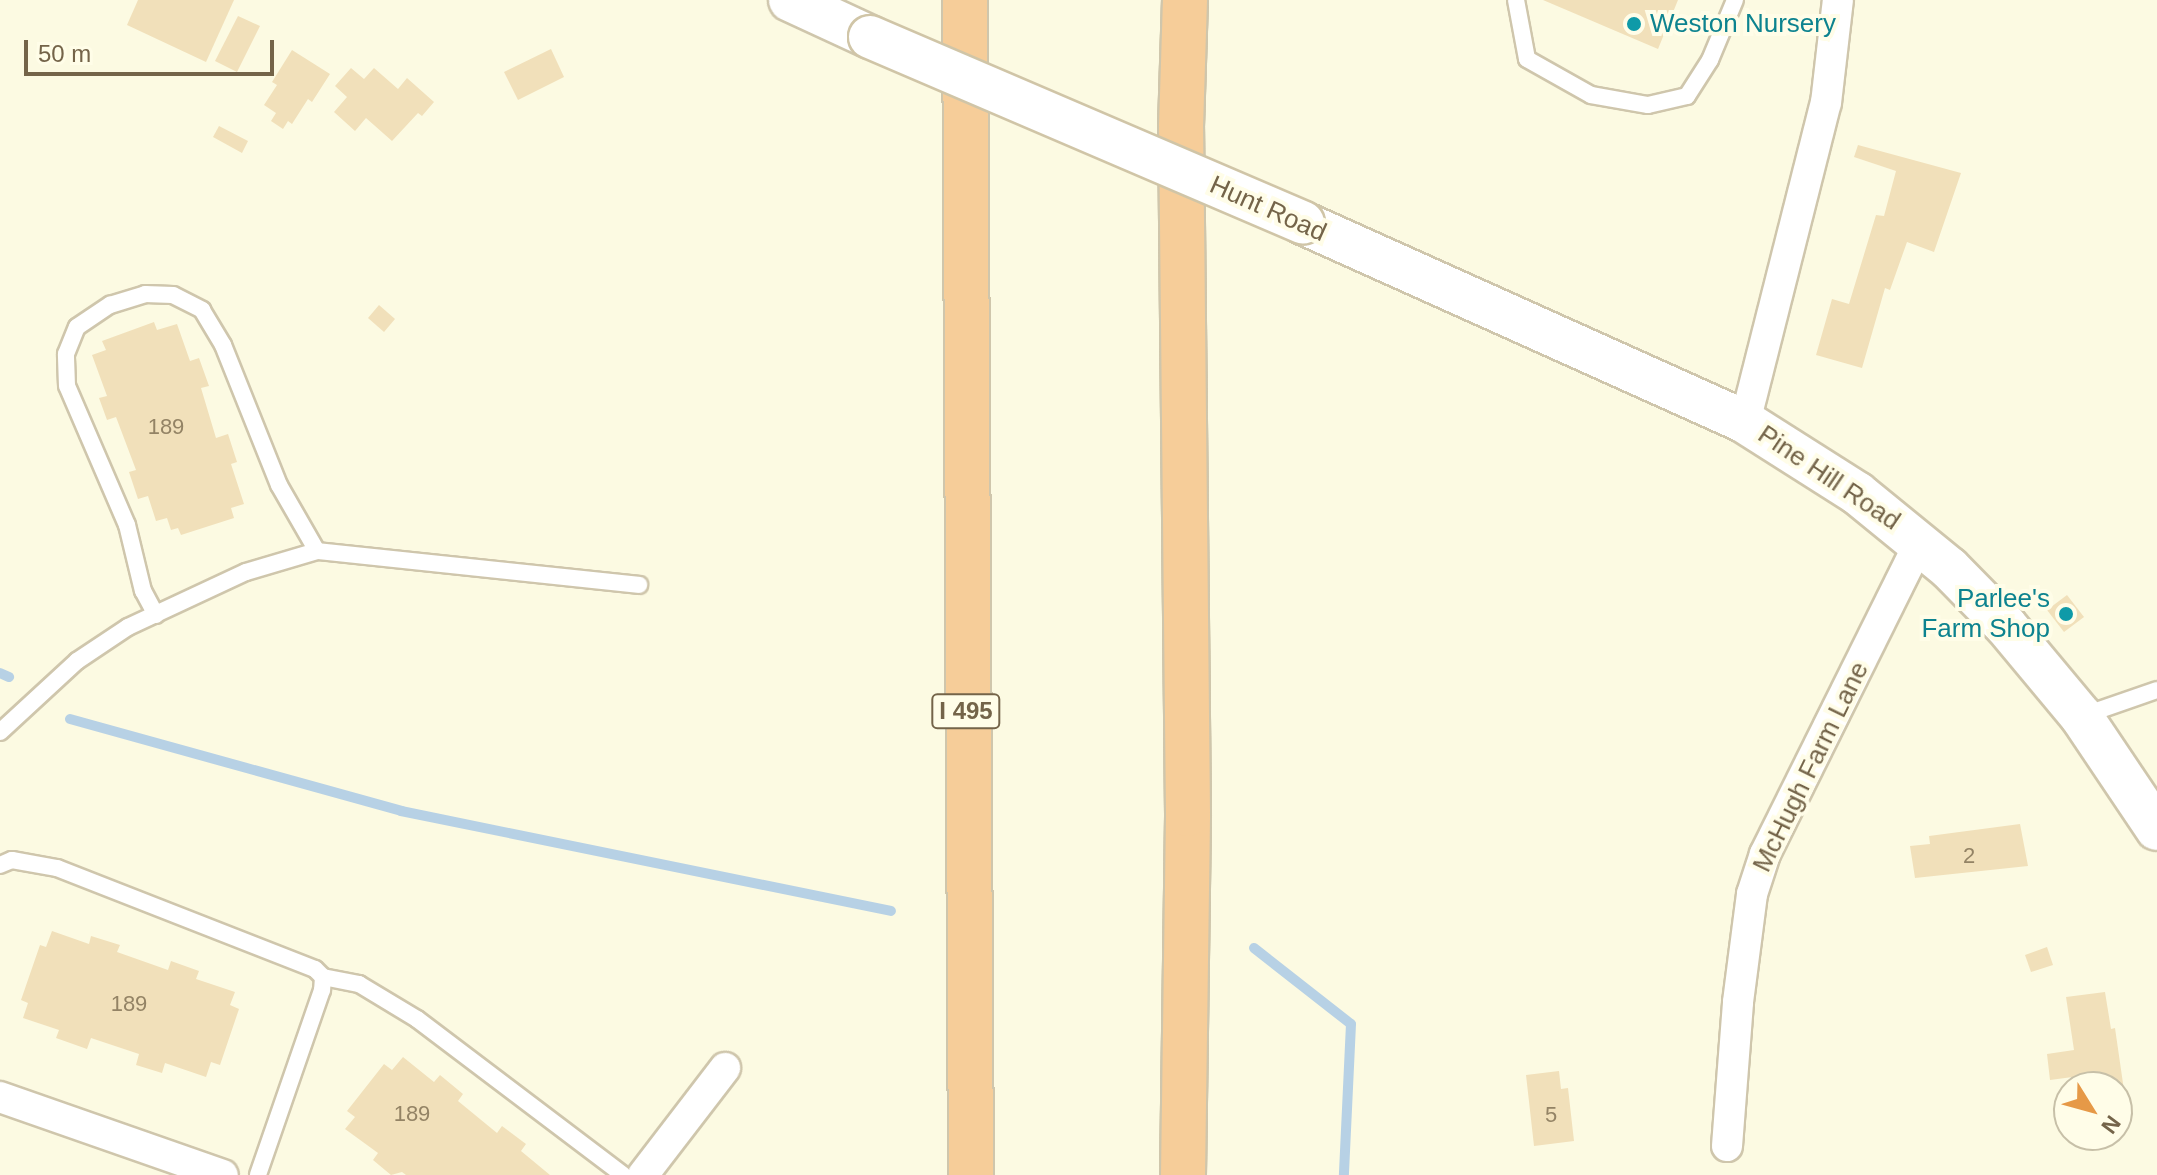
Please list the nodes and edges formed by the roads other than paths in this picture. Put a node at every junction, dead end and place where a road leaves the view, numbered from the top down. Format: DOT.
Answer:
graph roads {
  1 [pos="790,0"];
  2 [pos="965,0"];
  3 [pos="1185,0"];
  4 [pos="1516,0"];
  5 [pos="1735,0"];
  6 [pos="1838,0"];
  7 [pos="1745,422"];
  8 [pos="1920,542"];
  9 [pos="317,551"];
  10 [pos="639,585"];
  11 [pos="156,615"];
  12 [pos="2157,690"];
  13 [pos="2081,716"];
  14 [pos="0,732"];
  15 [pos="2157,829"];
  16 [pos="0,865"];
  17 [pos="323,977"];
  18 [pos="725,1068"];
  19 [pos="0,1097"];
  20 [pos="1727,1146"];
  21 [pos="223,1175"];
  22 [pos="258,1175"];
  23 [pos="623,1175"];
  24 [pos="643,1175"];
  25 [pos="971,1175"];
  26 [pos="1183,1175"];
  1 -- 7 [label="street, Hunt Road, bridge"];
  2 -- 25 [label="highway, I 495"];
  3 -- 26 [label="highway"];
  4 -- 5 [label="lane"];
  6 -- 7 [label="street, Pine Hill Road"];
  7 -- 8 [label="street, Pine Hill Road"];
  8 -- 13 [label="street, Pine Hill Road"];
  8 -- 20 [label="street, McHugh Farm Lane"];
  9 -- 10 [label="lane"];
  9 -- 11 [label="lane"];
  9 -- 11 [label="lane"];
  11 -- 14 [label="lane"];
  12 -- 13 [label="lane"];
  13 -- 15 [label="street, Pine Hill Road"];
  16 -- 17 [label="lane"];
  17 -- 22 [label="lane"];
  17 -- 23 [label="lane"];
  18 -- 24 [label="street"];
  19 -- 21 [label="street"];
}
